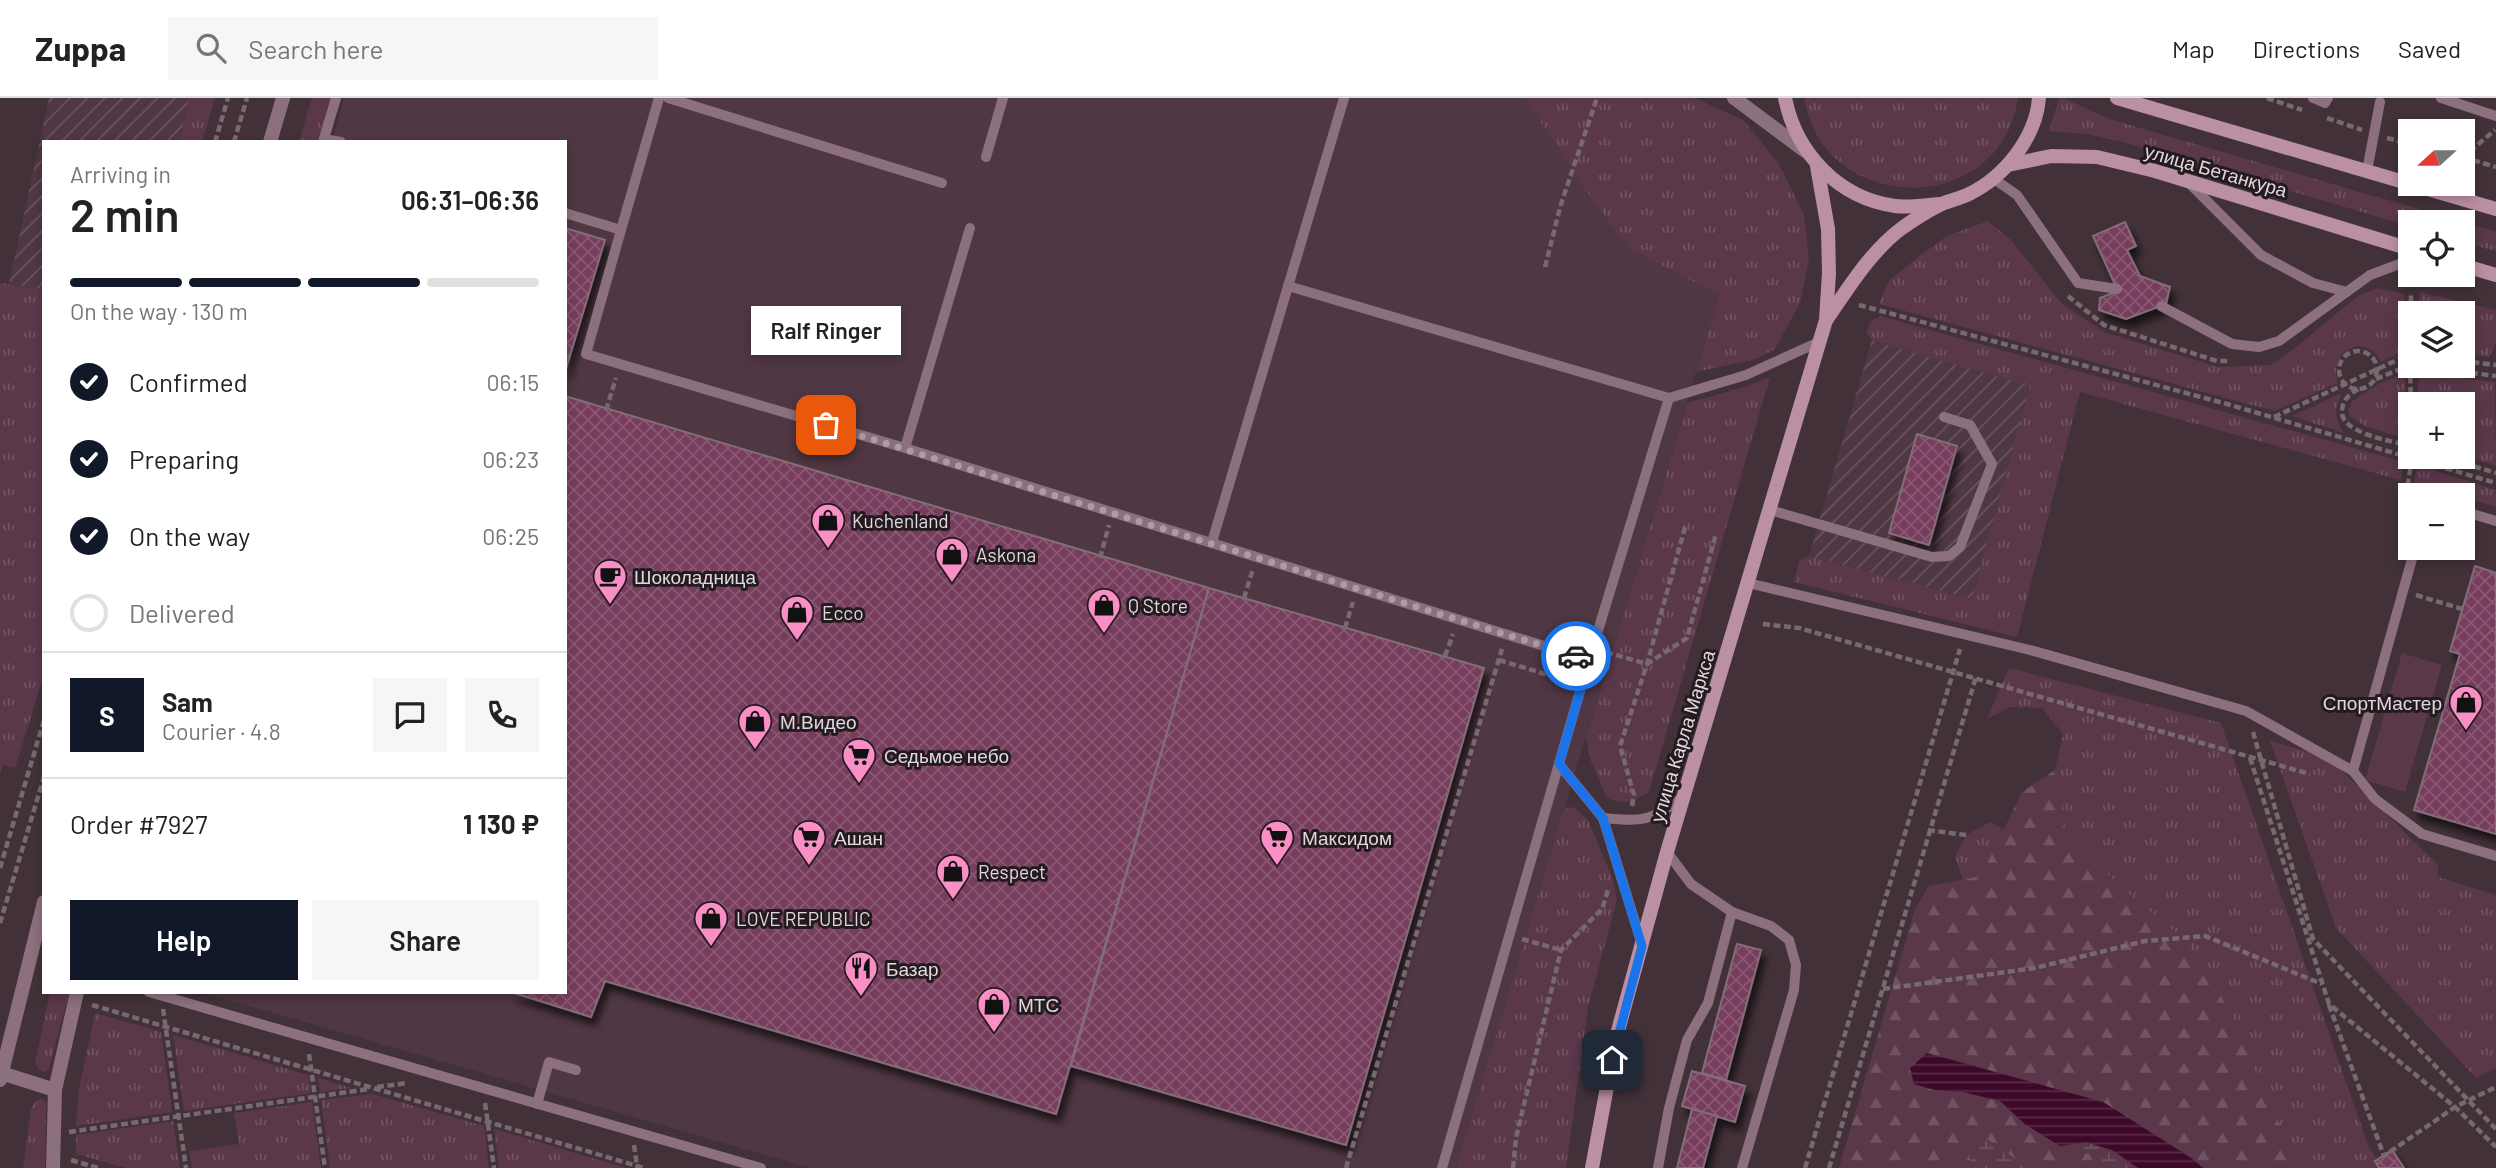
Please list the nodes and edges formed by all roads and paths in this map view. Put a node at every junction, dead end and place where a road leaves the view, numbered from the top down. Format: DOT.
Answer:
graph roads {
  1 [pos="228,98"];
  2 [pos="247,98"];
  3 [pos="283,98"];
  4 [pos="336,98"];
  5 [pos="659,98"];
  6 [pos="668,98"];
  7 [pos="1003,98"];
  8 [pos="1344,98"];
  9 [pos="1597,98"];
  10 [pos="1734,98"];
  11 [pos="1786,98"];
  12 [pos="2039,98"];
  13 [pos="2267,98"];
  14 [pos="2313,98"];
  15 [pos="2328,98"];
  16 [pos="2441,98"];
  17 [pos="2122,99"];
  18 [pos="2378,99"];
  19 [pos="2496,116"];
  20 [pos="2496,129"];
  21 [pos="2374,134"];
  22 [pos="216,140"];
  23 [pos="235,140"];
  24 [pos="271,140"];
  25 [pos="324,140"];
  26 [pos="2398,141"];
  27 [pos="2475,147"];
  28 [pos="1805,151"];
  29 [pos="986,157"];
  30 [pos="2475,161"];
  31 [pos="2008,165"];
  32 [pos="1817,166"];
  33 [pos="2496,167"];
  34 [pos="2367,172"];
  35 [pos="1994,179"];
  36 [pos="2186,180"];
  37 [pos="942,183"];
  38 [pos="1941,204"];
  39 [pos="2496,209"];
  40 [pos="567,214"];
  41 [pos="970,228"];
  42 [pos="621,230"];
  43 [pos="2398,245"];
  44 [pos="2398,264"];
  45 [pos="1545,267"];
  46 [pos="2475,269"];
  47 [pos="2496,275"];
  48 [pos="1288,286"];
  49 [pos="2062,287"];
  50 [pos="2117,289"];
  51 [pos="2347,292"];
  52 [pos="2411,293"];
  53 [pos="2411,301"];
  54 [pos="1859,305"];
  55 [pos="2161,306"];
  56 [pos="1826,320"];
  57 [pos="1819,342"];
  58 [pos="2398,359"];
  59 [pos="2242,361"];
  60 [pos="620,363"];
  61 [pos="2475,363"];
  62 [pos="2496,365"];
  63 [pos="2377,369"];
  64 [pos="2398,370"];
  65 [pos="2475,373"];
  66 [pos="2496,376"];
  67 [pos="2375,379"];
  68 [pos="2346,385"];
  69 [pos="2359,389"];
  70 [pos="1669,398"];
  71 [pos="606,410"];
  72 [pos="1944,417"];
  73 [pos="2273,417"];
  74 [pos="2398,443"];
  75 [pos="905,448"];
  76 [pos="2398,453"];
  77 [pos="2475,467"];
  78 [pos="2451,469"];
  79 [pos="2496,473"];
  80 [pos="2496,483"];
  81 [pos="1770,510"];
  82 [pos="1114,512"];
  83 [pos="2475,515"];
  84 [pos="2496,521"];
  85 [pos="1686,524"];
  86 [pos="1716,534"];
  87 [pos="1212,542"];
  88 [pos="1257,556"];
  89 [pos="1100,558"];
  90 [pos="2412,560"];
  91 [pos="1748,583"];
  92 [pos="1357,588"];
  93 [pos="2403,592"];
  94 [pos="1244,598"];
  95 [pos="2462,609"];
  96 [pos="1458,620"];
  97 [pos="1763,624"];
  98 [pos="1345,628"];
  99 [pos="1506,635"];
  100 [pos="1964,635"];
  101 [pos="1445,656"];
  102 [pos="1499,660"];
  103 [pos="1589,660"];
  104 [pos="1601,664"];
  105 [pos="1647,664"];
  106 [pos="1954,671"];
  107 [pos="1976,677"];
  108 [pos="1582,685"];
  109 [pos="2246,711"];
  110 [pos="42,727"];
  111 [pos="2250,757"];
  112 [pos="2262,760"];
  113 [pos="1559,764"];
  114 [pos="2353,771"];
  115 [pos="2310,774"];
  116 [pos="42,784"];
  117 [pos="1684,797"];
  118 [pos="1603,818"];
  119 [pos="1629,820"];
  120 [pos="1928,830"];
  121 [pos="1966,835"];
  122 [pos="1667,852"];
  123 [pos="2496,856"];
  124 [pos="1618,866"];
  125 [pos="0,868"];
  126 [pos="42,910"];
  127 [pos="1732,912"];
  128 [pos="0,923"];
  129 [pos="1510,936"];
  130 [pos="1642,946"];
  131 [pos="1561,950"];
  132 [pos="2322,984"];
  133 [pos="1883,989"];
  134 [pos="77,994"];
  135 [pos="156,994"];
  136 [pos="162,996"];
  137 [pos="2329,1004"];
  138 [pos="92,1005"];
  139 [pos="166,1027"];
  140 [pos="307,1038"];
  141 [pos="312,1070"];
  142 [pos="576,1070"];
  143 [pos="1,1073"];
  144 [pos="443,1077"];
  145 [pos="0,1080"];
  146 [pos="2496,1087"];
  147 [pos="373,1088"];
  148 [pos="483,1088"];
  149 [pos="55,1090"];
  150 [pos="315,1096"];
  151 [pos="2469,1100"];
  152 [pos="537,1104"];
  153 [pos="2455,1107"];
  154 [pos="178,1116"];
  155 [pos="488,1122"];
  156 [pos="2496,1129"];
  157 [pos="68,1132"];
  158 [pos="2496,1147"];
  159 [pos="70,1160"];
  160 [pos="53,1168"];
  161 [pos="98,1168"];
  162 [pos="186,1168"];
  163 [pos="325,1168"];
  164 [pos="494,1168"];
  165 [pos="644,1168"];
  166 [pos="761,1168"];
  167 [pos="1346,1168"];
  168 [pos="1442,1168"];
  169 [pos="1513,1168"];
  170 [pos="1592,1168"];
  171 [pos="1658,1168"];
  172 [pos="1742,1168"];
  173 [pos="1805,1168"];
  174 [pos="1829,1168"];
  1 -- 22 [label="path"];
  2 -- 23 [label="path"];
  3 -- 24 [label="street"];
  4 -- 25 [label="lane"];
  5 -- 42 [label="lane"];
  6 -- 37 [label="lane"];
  7 -- 29 [label="lane"];
  8 -- 48 [label="lane"];
  9 -- 45 [label="path"];
  10 -- 28 [label="street"];
  11 -- 28 [label="main road"];
  12 -- 31 [label="main road"];
  13 -- 21 [label="path"];
  14 -- 15 [label="lane"];
  16 -- 19 [label="lane"];
  17 -- 34 [label="main road"];
  18 -- 21 [label="lane"];
  20 -- 27 [label="path"];
  21 -- 26 [label="path"];
  21 -- 34 [label="lane"];
  28 -- 32 [label="main road"];
  30 -- 33 [label="path"];
  31 -- 35 [label="main road"];
  31 -- 36 [label="main road, улица Бетанкура"];
  32 -- 38 [label="main road"];
  32 -- 56 [label="main road"];
  34 -- 39 [label="main road"];
  35 -- 38 [label="main road"];
  35 -- 50 [label="lane"];
  36 -- 43 [label="main road, улица Бетанкура"];
  36 -- 51 [label="lane"];
  38 -- 56 [label="main road"];
  40 -- 42 [label="lane"];
  41 -- 75 [label="lane"];
  42 -- 60 [label="lane"];
  44 -- 51 [label="lane"];
  46 -- 47 [label="main road"];
  48 -- 70 [label="lane"];
  48 -- 87 [label="lane"];
  49 -- 59 [label="path"];
  51 -- 55 [label="lane"];
  52 -- 53 [label="path"];
  54 -- 73 [label="path"];
  56 -- 57 [label="main road, улица Карла Маркса"];
  57 -- 70 [label="lane"];
  57 -- 81 [label="main road, улица Карла Маркса"];
  58 -- 63 [label="path"];
  60 -- 71 [label="path"];
  60 -- 75 [label="lane"];
  61 -- 62 [label="path"];
  63 -- 67 [label="path"];
  63 -- 68 [label="path"];
  63 -- 68 [label="path"];
  64 -- 67 [label="path"];
  65 -- 66 [label="path"];
  67 -- 69 [label="path"];
  68 -- 69 [label="path"];
  68 -- 73 [label="path"];
  69 -- 74 [label="path"];
  70 -- 103 [label="lane"];
  72 -- 81 [label="lane"];
  73 -- 76 [label="path"];
  75 -- 82 [label="lane"];
  77 -- 79 [label="path"];
  78 -- 80 [label="path"];
  81 -- 91 [label="main road, улица Карла Маркса"];
  82 -- 87 [label="lane"];
  82 -- 89 [label="path"];
  83 -- 84 [label="lane"];
  85 -- 105 [label="path"];
  86 -- 105 [label="path"];
  87 -- 88 [label="lane"];
  88 -- 92 [label="lane"];
  88 -- 94 [label="path"];
  90 -- 93 [label="lane"];
  91 -- 100 [label="lane"];
  91 -- 117 [label="main road, улица Карла Маркса"];
  92 -- 96 [label="lane"];
  92 -- 98 [label="path"];
  93 -- 95 [label="path"];
  93 -- 114 [label="lane"];
  96 -- 99 [label="lane"];
  96 -- 101 [label="path"];
  97 -- 106 [label="path"];
  99 -- 102 [label="path"];
  99 -- 103 [label="lane"];
  100 -- 106 [label="path"];
  100 -- 109 [label="lane"];
  102 -- 108 [label="path"];
  102 -- 167 [label="path"];
  103 -- 108 [label="lane"];
  104 -- 105 [label="path"];
  105 -- 119 [label="path"];
  106 -- 107 [label="path"];
  106 -- 173 [label="path"];
  107 -- 111 [label="path"];
  107 -- 120 [label="path"];
  108 -- 113 [label="lane"];
  109 -- 112 [label="path"];
  109 -- 114 [label="lane"];
  110 -- 125 [label="path"];
  111 -- 112 [label="path"];
  111 -- 132 [label="path"];
  112 -- 115 [label="path"];
  112 -- 151 [label="path"];
  113 -- 118 [label="lane"];
  113 -- 129 [label="lane"];
  114 -- 123 [label="lane"];
  116 -- 128 [label="path"];
  117 -- 119 [label="lane"];
  117 -- 122 [label="main road, улица Карла Маркса"];
  118 -- 119 [label="lane"];
  118 -- 124 [label="lane"];
  120 -- 121 [label="path"];
  120 -- 133 [label="path"];
  122 -- 127 [label="lane"];
  122 -- 130 [label="main road, улица Карла Маркса"];
  124 -- 130 [label="lane"];
  124 -- 131 [label="path"];
  126 -- 143 [label="street"];
  127 -- 171 [label="lane"];
  127 -- 172 [label="lane"];
  129 -- 131 [label="path"];
  129 -- 168 [label="lane"];
  130 -- 170 [label="main road, улица Карла Маркса"];
  131 -- 169 [label="path"];
  132 -- 133 [label="path"];
  132 -- 137 [label="path"];
  133 -- 174 [label="path"];
  134 -- 149 [label="street"];
  135 -- 136 [label="lane"];
  136 -- 139 [label="path"];
  136 -- 140 [label="lane"];
  137 -- 153 [label="path"];
  137 -- 153 [label="path"];
  138 -- 139 [label="path"];
  139 -- 141 [label="path"];
  139 -- 154 [label="path"];
  140 -- 141 [label="path"];
  140 -- 144 [label="lane"];
  141 -- 147 [label="path"];
  141 -- 150 [label="path"];
  142 -- 152 [label="lane"];
  143 -- 145 [label="street"];
  143 -- 149 [label="street"];
  144 -- 147 [label="path"];
  144 -- 148 [label="lane"];
  146 -- 151 [label="path"];
  147 -- 150 [label="path"];
  147 -- 155 [label="path"];
  148 -- 152 [label="lane"];
  148 -- 155 [label="path"];
  149 -- 160 [label="street"];
  150 -- 154 [label="path"];
  150 -- 163 [label="path"];
  151 -- 153 [label="path"];
  151 -- 156 [label="path"];
  152 -- 166 [label="lane"];
  153 -- 158 [label="path"];
  154 -- 157 [label="path"];
  154 -- 162 [label="path"];
  155 -- 164 [label="path"];
  155 -- 165 [label="path"];
  159 -- 161 [label="path"];
}
